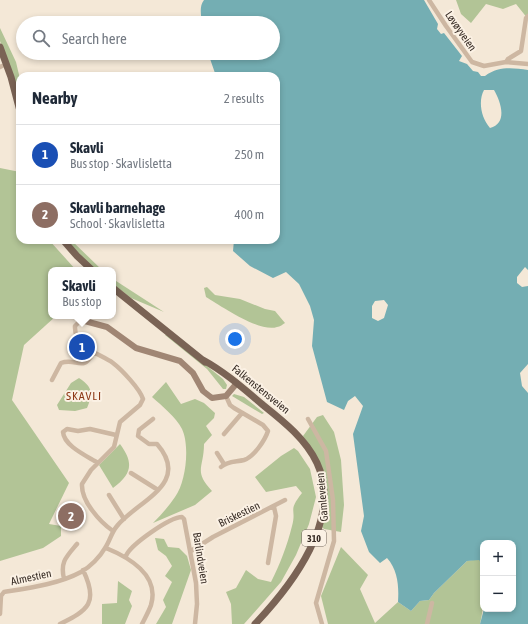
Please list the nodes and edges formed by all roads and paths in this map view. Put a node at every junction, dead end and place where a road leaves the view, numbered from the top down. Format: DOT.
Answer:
graph roads {
  1 [pos="429,0"];
  2 [pos="528,16"];
  3 [pos="0,47"];
  4 [pos="506,62"];
  5 [pos="528,64"];
  6 [pos="16,96"];
  7 [pos="66,244"];
  8 [pos="89,267"];
  9 [pos="116,290"];
  10 [pos="81,320"];
  11 [pos="93,353"];
  12 [pos="52,380"];
  13 [pos="236,385"];
  14 [pos="226,396"];
  15 [pos="242,413"];
  16 [pos="153,419"];
  17 [pos="308,419"];
  18 [pos="224,434"];
  19 [pos="116,435"];
  20 [pos="217,453"];
  21 [pos="98,463"];
  22 [pos="131,473"];
  23 [pos="158,490"];
  24 [pos="109,495"];
  25 [pos="285,500"];
  26 [pos="274,507"];
  27 [pos="124,519"];
  28 [pos="114,531"];
  29 [pos="77,544"];
  30 [pos="106,548"];
  31 [pos="191,551"];
  32 [pos="126,556"];
  33 [pos="268,563"];
  34 [pos="83,570"];
  35 [pos="64,579"];
  36 [pos="432,603"];
  37 [pos="0,614"];
  38 [pos="60,624"];
  39 [pos="142,624"];
  40 [pos="195,624"];
  41 [pos="255,624"];
  42 [pos="322,624"];
  43 [pos="427,624"];
  1 -- 4 [label="street, Løvøyveien"];
  2 -- 4 [label="street, Løvøyveien"];
  3 -- 6 [label="main road"];
  4 -- 5 [label="street, Løvøyveien"];
  7 -- 8 [label="main road"];
  9 -- 13 [label="main road, Falkenstensveien / 310"];
  10 -- 11 [label="street"];
  10 -- 14 [label="street"];
  11 -- 12 [label="street"];
  11 -- 19 [label="street"];
  13 -- 14 [label="street"];
  13 -- 41 [label="main road, Falkenstensveien / 310"];
  14 -- 15 [label="street"];
  15 -- 18 [label="street"];
  15 -- 20 [label="street"];
  16 -- 23 [label="street, Almestien"];
  17 -- 42 [label="street, Gamleveien"];
  19 -- 21 [label="street"];
  19 -- 21 [label="street"];
  21 -- 28 [label="street"];
  22 -- 23 [label="street"];
  23 -- 27 [label="street, Almestien"];
  24 -- 27 [label="street"];
  25 -- 26 [label="street, Briskestien"];
  26 -- 31 [label="street, Briskestien"];
  26 -- 33 [label="street, Briskestien"];
  27 -- 28 [label="street, Almestien"];
  28 -- 30 [label="street, Almestien"];
  29 -- 35 [label="street, Almestien"];
  30 -- 32 [label="street"];
  30 -- 34 [label="street, Almestien"];
  31 -- 32 [label="street, Barlindveien"];
  31 -- 40 [label="street, Barlindveien"];
  32 -- 39 [label="street"];
  34 -- 35 [label="street, Almestien"];
  34 -- 38 [label="street"];
  35 -- 37 [label="street, Almestien"];
  36 -- 43 [label="street"];
}
